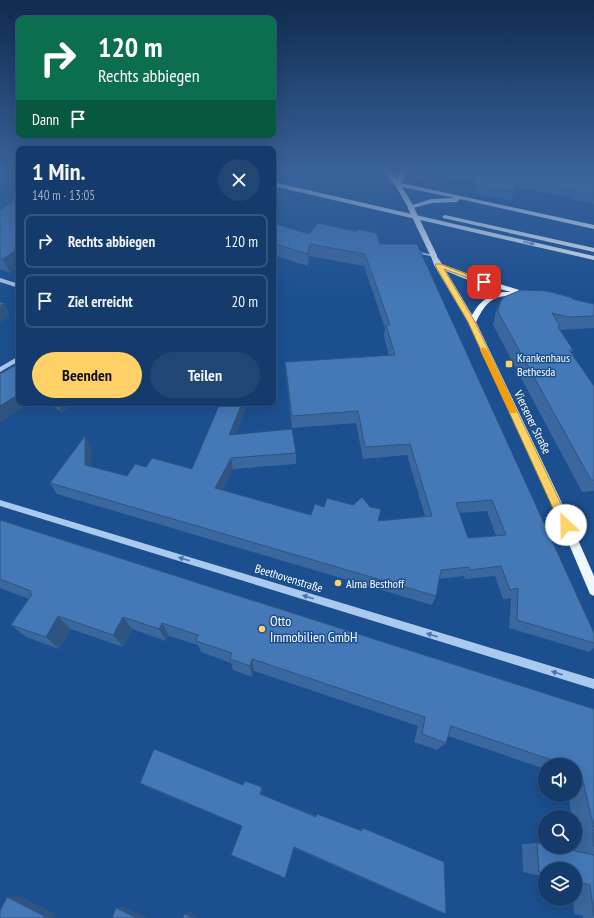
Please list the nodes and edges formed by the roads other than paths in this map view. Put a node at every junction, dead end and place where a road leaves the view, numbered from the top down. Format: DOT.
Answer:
graph roads {
  1 [pos="411,216"];
  2 [pos="415,216"];
  3 [pos="442,216"];
  4 [pos="545,216"];
  5 [pos="594,227"];
  6 [pos="404,249"];
  7 [pos="594,250"];
  8 [pos="434,256"];
  9 [pos="594,258"];
  10 [pos="438,265"];
  11 [pos="0,280"];
  12 [pos="16,285"];
  13 [pos="472,322"];
  14 [pos="16,360"];
  15 [pos="0,370"];
  16 [pos="0,503"];
  17 [pos="594,590"];
  18 [pos="594,684"];
  1 -- 9 [label="main road, one-way"];
  2 -- 8 [label="main road, Viersener Straße, bridge"];
  3 -- 7 [label="main road"];
  4 -- 5 [label="main road"];
  6 -- 8 [label="street"];
  8 -- 10 [label="main road, Viersener Straße"];
  10 -- 13 [label="main road, Viersener Straße"];
  10 -- 13 [label="main road"];
  11 -- 12 [label="street"];
  13 -- 17 [label="main road, Viersener Straße"];
  14 -- 15 [label="street"];
  18 -- 16 [label="street, Beethovenstraße, one-way"];
}
